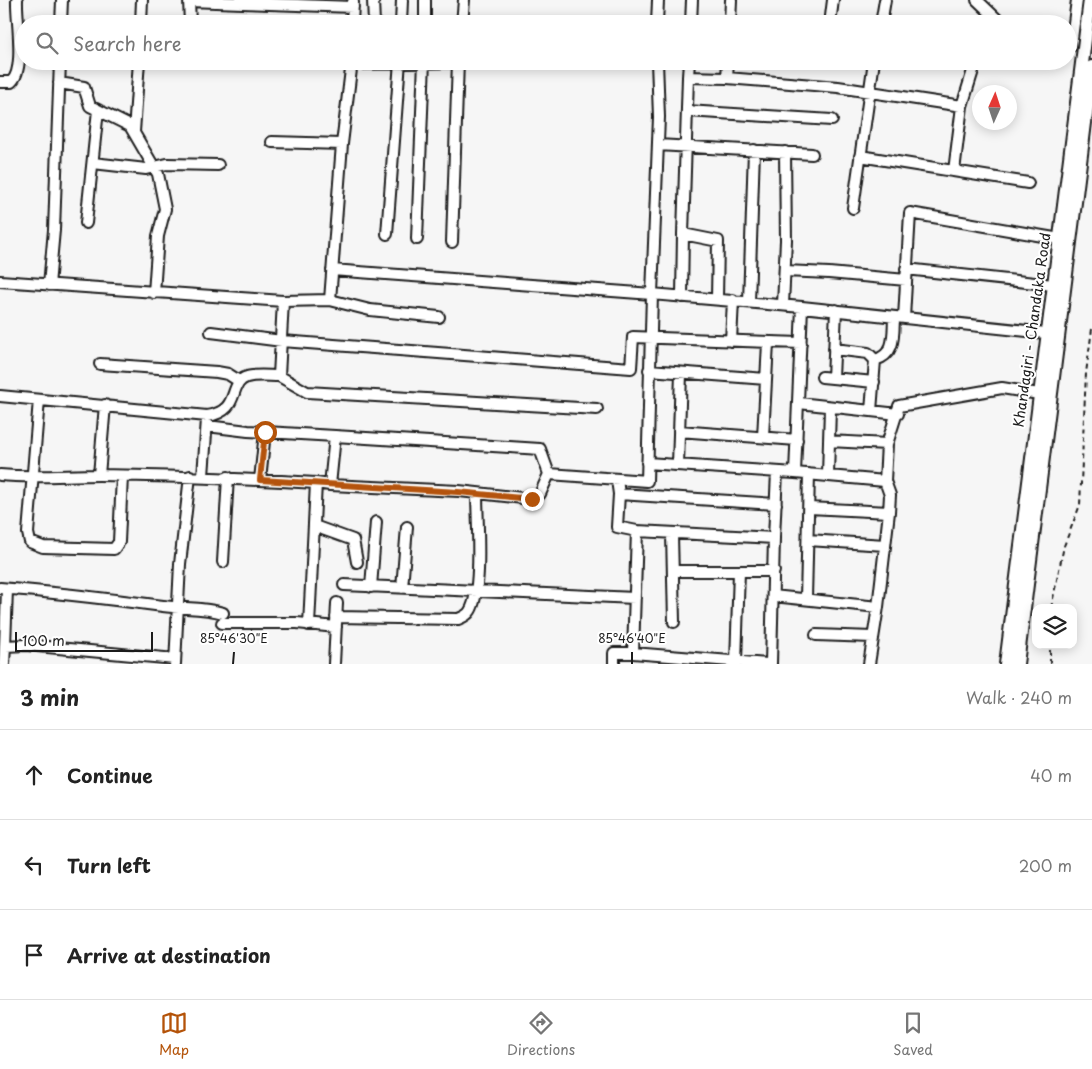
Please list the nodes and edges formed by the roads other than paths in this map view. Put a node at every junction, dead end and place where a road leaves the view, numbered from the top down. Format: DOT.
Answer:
graph roads {
  1 [pos="18,0"];
  2 [pos="62,0"];
  3 [pos="142,0"];
  4 [pos="373,0"];
  5 [pos="402,0"];
  6 [pos="425,0"];
  7 [pos="464,0"];
  8 [pos="658,0"];
  9 [pos="692,0"];
  10 [pos="732,0"];
  11 [pos="834,0"];
  12 [pos="885,0"];
  13 [pos="977,0"];
  14 [pos="1077,0"];
  15 [pos="1090,0"];
  16 [pos="189,1"];
  17 [pos="353,3"];
  18 [pos="18,15"];
  19 [pos="61,15"];
  20 [pos="141,15"];
  21 [pos="190,15"];
  22 [pos="374,15"];
  23 [pos="401,15"];
  24 [pos="424,15"];
  25 [pos="463,15"];
  26 [pos="657,15"];
  27 [pos="691,15"];
  28 [pos="731,15"];
  29 [pos="832,15"];
  30 [pos="882,15"];
  31 [pos="992,15"];
  32 [pos="1075,15"];
  33 [pos="1077,48"];
  34 [pos="1084,50"];
  35 [pos="1092,67"];
  36 [pos="17,70"];
  37 [pos="60,70"];
  38 [pos="138,70"];
  39 [pos="351,70"];
  40 [pos="399,70"];
  41 [pos="424,70"];
  42 [pos="458,70"];
  43 [pos="657,70"];
  44 [pos="688,70"];
  45 [pos="727,70"];
  46 [pos="872,70"];
  47 [pos="973,70"];
  48 [pos="688,77"];
  49 [pos="727,78"];
  50 [pos="0,82"];
  51 [pos="59,83"];
  52 [pos="869,91"];
  53 [pos="962,106"];
  54 [pos="98,110"];
  55 [pos="687,111"];
  56 [pos="832,120"];
  57 [pos="134,132"];
  58 [pos="272,142"];
  59 [pos="342,144"];
  60 [pos="658,145"];
  61 [pos="686,146"];
  62 [pos="754,150"];
  63 [pos="785,152"];
  64 [pos="812,154"];
  65 [pos="860,156"];
  66 [pos="92,163"];
  67 [pos="218,165"];
  68 [pos="155,168"];
  69 [pos="954,171"];
  70 [pos="1028,183"];
  71 [pos="853,208"];
  72 [pos="86,223"];
  73 [pos="387,234"];
  74 [pos="683,234"];
  75 [pos="417,239"];
  76 [pos="1060,240"];
  77 [pos="452,242"];
  78 [pos="906,269"];
  79 [pos="332,270"];
  80 [pos="785,271"];
  81 [pos="906,280"];
  82 [pos="0,281"];
  83 [pos="49,285"];
  84 [pos="1053,285"];
  85 [pos="154,293"];
  86 [pos="652,294"];
  87 [pos="682,297"];
  88 [pos="716,298"];
  89 [pos="330,300"];
  90 [pos="733,300"];
  91 [pos="282,301"];
  92 [pos="749,302"];
  93 [pos="784,305"];
  94 [pos="802,307"];
  95 [pos="836,310"];
  96 [pos="439,316"];
  97 [pos="899,317"];
  98 [pos="211,332"];
  99 [pos="1046,334"];
  100 [pos="650,336"];
  101 [pos="282,341"];
  102 [pos="731,341"];
  103 [pos="768,343"];
  104 [pos="801,343"];
  105 [pos="834,349"];
  106 [pos="875,360"];
  107 [pos="100,364"];
  108 [pos="649,370"];
  109 [pos="681,373"];
  110 [pos="279,376"];
  111 [pos="766,379"];
  112 [pos="240,381"];
  113 [pos="874,382"];
  114 [pos="1038,394"];
  115 [pos="0,396"];
  116 [pos="39,400"];
  117 [pos="799,403"];
  118 [pos="105,405"];
  119 [pos="830,408"];
  120 [pos="597,409"];
  121 [pos="871,411"];
  122 [pos="898,414"];
  123 [pos="207,421"];
  124 [pos="265,432"];
  125 [pos="679,432"];
  126 [pos="335,436"];
  127 [pos="763,437"];
  128 [pos="797,440"];
  129 [pos="829,442"];
  130 [pos="888,444"];
  131 [pos="1038,449"];
  132 [pos="647,463"];
  133 [pos="678,465"];
  134 [pos="777,472"];
  135 [pos="795,473"];
  136 [pos="549,474"];
  137 [pos="810,474"];
  138 [pos="828,474"];
  139 [pos="0,475"];
  140 [pos="99,475"];
  141 [pos="122,476"];
  142 [pos="190,476"];
  143 [pos="203,476"];
  144 [pos="228,477"];
  145 [pos="33,478"];
  146 [pos="260,480"];
  147 [pos="617,480"];
  148 [pos="885,481"];
  149 [pos="316,483"];
  150 [pos="330,485"];
  151 [pos="477,493"];
  152 [pos="619,494"];
  153 [pos="776,504"];
  154 [pos="808,508"];
  155 [pos="889,512"];
  156 [pos="376,522"];
  157 [pos="314,526"];
  158 [pos="407,527"];
  159 [pos="637,531"];
  160 [pos="672,534"];
  161 [pos="774,538"];
  162 [pos="808,540"];
  163 [pos="884,544"];
  164 [pos="223,562"];
  165 [pos="357,562"];
  166 [pos="673,570"];
  167 [pos="739,571"];
  168 [pos="774,571"];
  169 [pos="344,585"];
  170 [pos="371,586"];
  171 [pos="3,588"];
  172 [pos="402,588"];
  173 [pos="476,591"];
  174 [pos="773,596"];
  175 [pos="635,598"];
  176 [pos="806,599"];
  177 [pos="337,602"];
  178 [pos="878,606"];
  179 [pos="180,608"];
  180 [pos="336,622"];
  181 [pos="674,622"];
  182 [pos="309,625"];
  183 [pos="816,635"];
  184 [pos="873,637"];
  185 [pos="5,646"];
  186 [pos="633,653"];
  187 [pos="175,662"];
  188 [pos="736,662"];
  189 [pos="4,664"];
  190 [pos="334,664"];
  191 [pos="614,664"];
  192 [pos="761,664"];
  193 [pos="769,664"];
  194 [pos="869,664"];
  195 [pos="1006,664"];
  196 [pos="1017,664"];
  1 -- 18 [label="street"];
  2 -- 19 [label="street"];
  3 -- 20 [label="street"];
  4 -- 22 [label="street"];
  5 -- 23 [label="street"];
  6 -- 24 [label="street"];
  7 -- 25 [label="street"];
  8 -- 26 [label="street"];
  9 -- 27 [label="street"];
  10 -- 28 [label="street"];
  11 -- 29 [label="street"];
  12 -- 30 [label="street"];
  13 -- 31 [label="street"];
  14 -- 32 [label="street"];
  15 -- 34 [label="main road, Khandagiri - Chandaka Road"];
  16 -- 17 [label="street"];
  16 -- 21 [label="street"];
  33 -- 34 [label="street"];
  34 -- 76 [label="main road, Khandagiri - Chandaka Road"];
  35 -- 131 [label="main road, Khandagiri - Chandaka Road"];
  36 -- 50 [label="street"];
  37 -- 51 [label="street"];
  38 -- 57 [label="street"];
  39 -- 59 [label="street"];
  40 -- 73 [label="street"];
  41 -- 75 [label="street"];
  42 -- 77 [label="street"];
  43 -- 60 [label="street"];
  44 -- 48 [label="street"];
  45 -- 49 [label="street"];
  46 -- 52 [label="street"];
  47 -- 53 [label="street"];
  48 -- 49 [label="street"];
  48 -- 55 [label="street"];
  49 -- 52 [label="street"];
  51 -- 54 [label="street"];
  51 -- 83 [label="street"];
  52 -- 53 [label="street"];
  52 -- 65 [label="street"];
  53 -- 69 [label="street"];
  54 -- 57 [label="street"];
  54 -- 66 [label="street"];
  55 -- 56 [label="street"];
  55 -- 61 [label="street"];
  57 -- 68 [label="street"];
  58 -- 59 [label="street"];
  59 -- 79 [label="street"];
  60 -- 61 [label="street"];
  60 -- 86 [label="street"];
  61 -- 62 [label="street"];
  61 -- 74 [label="street"];
  62 -- 63 [label="street"];
  62 -- 92 [label="street"];
  63 -- 64 [label="street"];
  63 -- 80 [label="street"];
  65 -- 69 [label="street"];
  65 -- 71 [label="street"];
  66 -- 68 [label="street"];
  66 -- 72 [label="street"];
  67 -- 68 [label="street"];
  68 -- 85 [label="street"];
  69 -- 70 [label="street"];
  74 -- 87 [label="street"];
  74 -- 88 [label="street"];
  76 -- 78 [label="street"];
  76 -- 84 [label="main road, Khandagiri - Chandaka Road"];
  78 -- 81 [label="street"];
  78 -- 84 [label="street"];
  79 -- 86 [label="street"];
  79 -- 89 [label="street"];
  80 -- 81 [label="street"];
  80 -- 93 [label="street"];
  81 -- 97 [label="street"];
  82 -- 83 [label="street"];
  83 -- 85 [label="street"];
  84 -- 99 [label="main road, Khandagiri - Chandaka Road"];
  85 -- 91 [label="street"];
  86 -- 87 [label="street"];
  86 -- 100 [label="street"];
  87 -- 88 [label="street"];
  88 -- 90 [label="street"];
  89 -- 91 [label="street"];
  89 -- 96 [label="street"];
  90 -- 92 [label="street"];
  90 -- 102 [label="street"];
  91 -- 101 [label="street"];
  92 -- 93 [label="street"];
  93 -- 94 [label="street"];
  94 -- 95 [label="street"];
  94 -- 104 [label="street"];
  95 -- 97 [label="street"];
  95 -- 105 [label="street"];
  97 -- 99 [label="street"];
  97 -- 106 [label="street"];
  98 -- 101 [label="street"];
  99 -- 114 [label="main road, Khandagiri - Chandaka Road"];
  100 -- 101 [label="street"];
  100 -- 102 [label="street"];
  100 -- 108 [label="street"];
  101 -- 110 [label="street"];
  102 -- 103 [label="street"];
  103 -- 104 [label="street"];
  103 -- 111 [label="street"];
  104 -- 117 [label="street"];
  105 -- 106 [label="street"];
  105 -- 113 [label="street"];
  106 -- 113 [label="street"];
  107 -- 112 [label="street"];
  108 -- 109 [label="street"];
  108 -- 132 [label="street"];
  109 -- 111 [label="street"];
  109 -- 125 [label="street"];
  110 -- 112 [label="street"];
  110 -- 120 [label="street"];
  111 -- 127 [label="street"];
  112 -- 123 [label="street"];
  113 -- 121 [label="street"];
  114 -- 122 [label="street"];
  114 -- 131 [label="main road, Khandagiri - Chandaka Road"];
  115 -- 116 [label="street"];
  116 -- 118 [label="street"];
  116 -- 145 [label="street"];
  117 -- 119 [label="street"];
  117 -- 128 [label="street"];
  118 -- 123 [label="street"];
  118 -- 140 [label="street"];
  119 -- 121 [label="street"];
  119 -- 129 [label="street"];
  121 -- 122 [label="street"];
  122 -- 130 [label="street"];
  123 -- 124 [label="street"];
  123 -- 143 [label="street"];
  124 -- 126 [label="street"];
  124 -- 146 [label="street"];
  125 -- 127 [label="street"];
  125 -- 133 [label="street"];
  126 -- 136 [label="street"];
  126 -- 150 [label="street"];
  127 -- 128 [label="street"];
  128 -- 135 [label="street"];
  129 -- 130 [label="street"];
  129 -- 138 [label="street"];
  130 -- 148 [label="street"];
  131 -- 195 [label="main road, Khandagiri - Chandaka Road"];
  131 -- 196 [label="main road, Khandagiri - Chandaka Road"];
  132 -- 133 [label="street"];
  132 -- 147 [label="street"];
  133 -- 134 [label="street"];
  134 -- 135 [label="street"];
  134 -- 153 [label="street"];
  135 -- 137 [label="street"];
  136 -- 147 [label="street"];
  136 -- 151 [label="street"];
  137 -- 138 [label="street"];
  137 -- 154 [label="street"];
  138 -- 148 [label="street"];
  139 -- 145 [label="street"];
  140 -- 141 [label="street"];
  140 -- 145 [label="street"];
  141 -- 142 [label="street"];
  141 -- 145 [label="street"];
  142 -- 143 [label="street"];
  142 -- 179 [label="street"];
  143 -- 144 [label="street"];
  144 -- 146 [label="street"];
  144 -- 164 [label="street"];
  146 -- 149 [label="street"];
  147 -- 152 [label="street"];
  148 -- 155 [label="street"];
  149 -- 150 [label="street"];
  149 -- 157 [label="street"];
  150 -- 151 [label="street"];
  151 -- 173 [label="street"];
  152 -- 153 [label="street"];
  152 -- 159 [label="street"];
  153 -- 161 [label="street"];
  154 -- 155 [label="street"];
  154 -- 162 [label="street"];
  155 -- 163 [label="street"];
  156 -- 170 [label="street"];
  157 -- 165 [label="street"];
  157 -- 182 [label="street"];
  158 -- 172 [label="street"];
  159 -- 160 [label="street"];
  159 -- 175 [label="street"];
  160 -- 161 [label="street"];
  160 -- 166 [label="street"];
  161 -- 168 [label="street"];
  162 -- 163 [label="street"];
  162 -- 176 [label="street"];
  163 -- 178 [label="street"];
  166 -- 167 [label="street"];
  166 -- 181 [label="street"];
  167 -- 168 [label="street"];
  167 -- 188 [label="street"];
  168 -- 174 [label="street"];
  169 -- 170 [label="street"];
  170 -- 172 [label="street"];
  171 -- 179 [label="street"];
  171 -- 185 [label="street"];
  172 -- 173 [label="street"];
  173 -- 175 [label="street"];
  173 -- 180 [label="street"];
  174 -- 176 [label="street"];
  174 -- 193 [label="street"];
  175 -- 186 [label="street"];
  176 -- 178 [label="street"];
  177 -- 180 [label="street"];
  178 -- 184 [label="street"];
  179 -- 182 [label="street"];
  179 -- 187 [label="street"];
  180 -- 182 [label="street"];
  180 -- 190 [label="street"];
  183 -- 184 [label="street"];
  184 -- 194 [label="street"];
  185 -- 187 [label="street"];
  185 -- 189 [label="street"];
  186 -- 188 [label="street"];
  186 -- 191 [label="street"];
  188 -- 192 [label="street"];
  192 -- 193 [label="street"];
}
